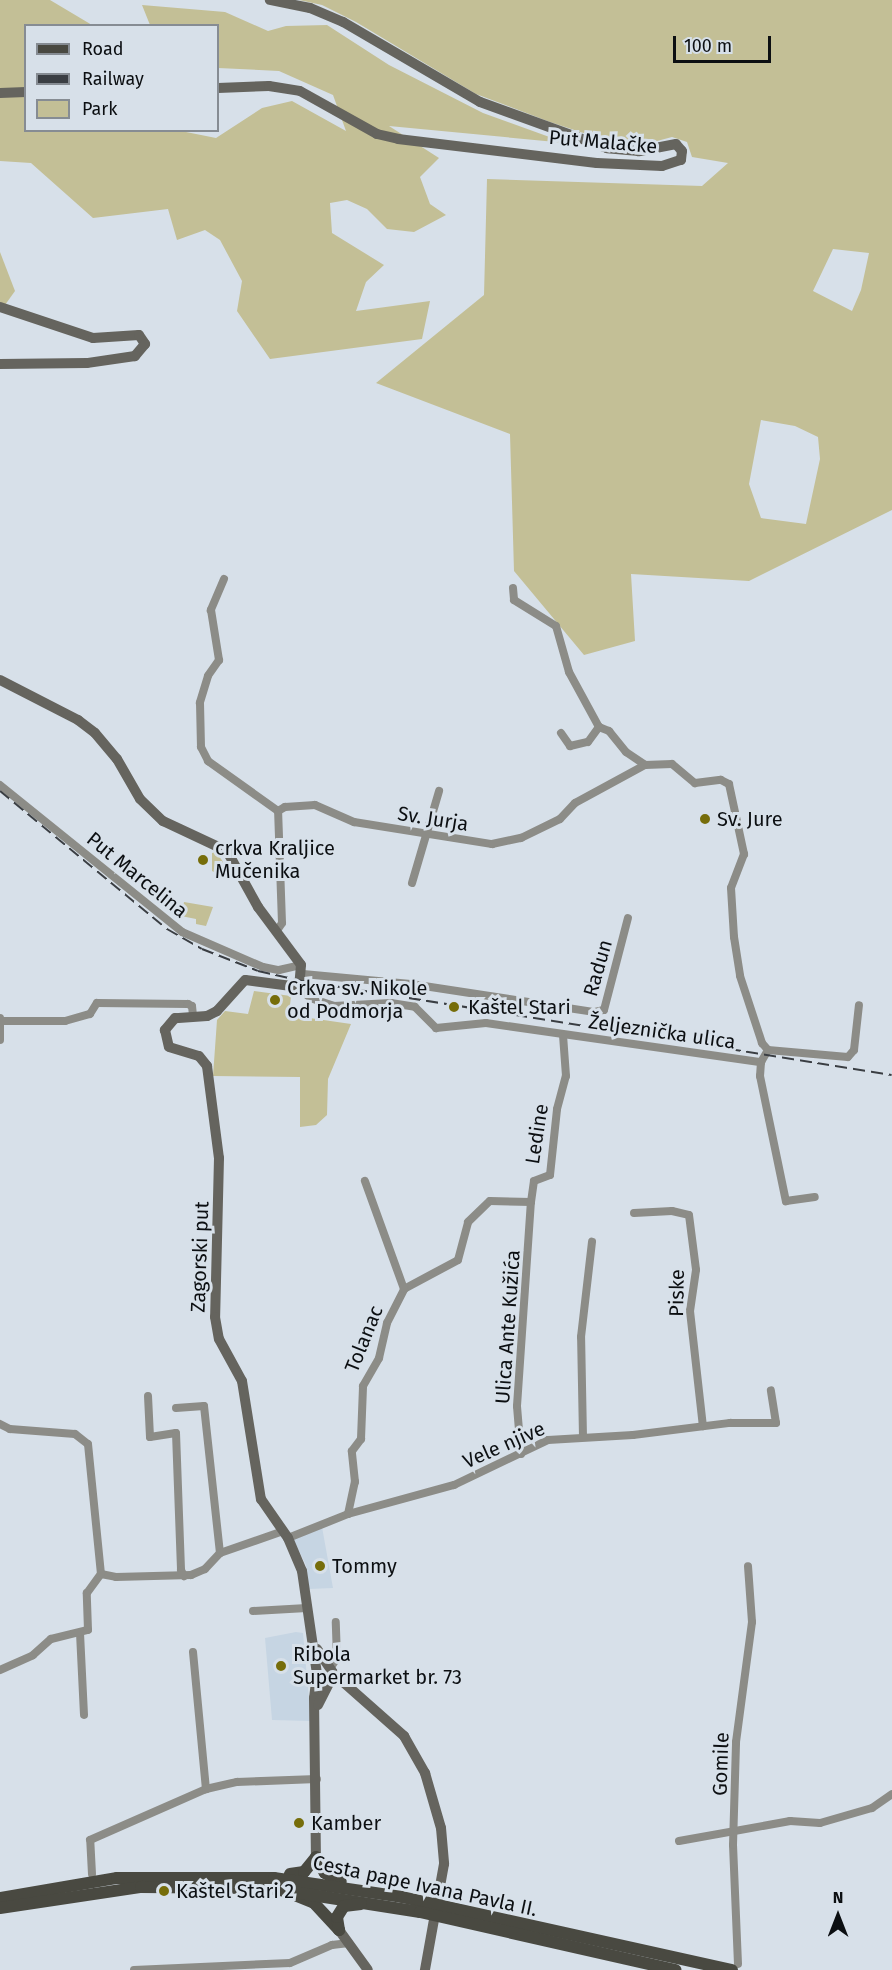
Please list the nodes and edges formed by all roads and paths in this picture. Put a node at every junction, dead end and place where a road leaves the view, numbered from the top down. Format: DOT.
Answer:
graph roads {
  1 [pos="270,0"];
  2 [pos="219,88"];
  3 [pos="24,92"];
  4 [pos="0,93"];
  5 [pos="0,307"];
  6 [pos="0,364"];
  7 [pos="224,579"];
  8 [pos="513,588"];
  9 [pos="0,680"];
  10 [pos="599,727"];
  11 [pos="561,733"];
  12 [pos="645,765"];
  13 [pos="0,785"];
  14 [pos="439,791"];
  15 [pos="278,811"];
  16 [pos="427,837"];
  17 [pos="411,883"];
  18 [pos="628,918"];
  19 [pos="278,929"];
  20 [pos="302,970"];
  21 [pos="299,987"];
  22 [pos="859,1005"];
  23 [pos="193,1016"];
  24 [pos="1,1018"];
  25 [pos="563,1035"];
  26 [pos="0,1040"];
  27 [pos="768,1050"];
  28 [pos="761,1062"];
  29 [pos="365,1181"];
  30 [pos="815,1197"];
  31 [pos="531,1202"];
  32 [pos="633,1213"];
  33 [pos="592,1242"];
  34 [pos="404,1289"];
  35 [pos="771,1390"];
  36 [pos="147,1396"];
  37 [pos="176,1408"];
  38 [pos="0,1424"];
  39 [pos="703,1426"];
  40 [pos="583,1437"];
  41 [pos="521,1454"];
  42 [pos="348,1514"];
  43 [pos="286,1534"];
  44 [pos="220,1553"];
  45 [pos="748,1566"];
  46 [pos="101,1574"];
  47 [pos="184,1576"];
  48 [pos="307,1608"];
  49 [pos="253,1611"];
  50 [pos="336,1622"];
  51 [pos="80,1633"];
  52 [pos="315,1646"];
  53 [pos="193,1652"];
  54 [pos="330,1669"];
  55 [pos="0,1670"];
  56 [pos="317,1674"];
  57 [pos="316,1714"];
  58 [pos="84,1715"];
  59 [pos="317,1779"];
  60 [pos="206,1789"];
  61 [pos="892,1794"];
  62 [pos="735,1829"];
  63 [pos="679,1841"];
  64 [pos="316,1857"];
  65 [pos="92,1874"];
  66 [pos="271,1883"];
  67 [pos="349,1887"];
  68 [pos="0,1898"];
  69 [pos="384,1904"];
  70 [pos="0,1908"];
  71 [pos="339,1930"];
  72 [pos="349,1943"];
  73 [pos="290,1966"];
  74 [pos="735,1967"];
  75 [pos="196,1968"];
  76 [pos="134,1970"];
  77 [pos="368,1970"];
  78 [pos="425,1970"];
  79 [pos="676,1970"];
  1 -- 2 [label="main road, Put Malačke"];
  3 -- 4 [label="main road"];
  5 -- 6 [label="main road"];
  7 -- 15 [label="street"];
  8 -- 10 [label="street"];
  9 -- 19 [label="main road"];
  10 -- 11 [label="street"];
  10 -- 12 [label="street"];
  12 -- 16 [label="street, Sv. Jurja"];
  12 -- 27 [label="street"];
  13 -- 20 [label="street, Put Marcelina"];
  14 -- 16 [label="street"];
  15 -- 16 [label="street, Sv. Jurja"];
  15 -- 19 [label="street"];
  16 -- 17 [label="street"];
  18 -- 20 [label="street, Radun"];
  19 -- 20 [label="main road"];
  20 -- 21 [label="main road"];
  21 -- 23 [label="main road, Zagorski put"];
  21 -- 25 [label="street, Željeznička ulica"];
  22 -- 27 [label="street"];
  23 -- 24 [label="street"];
  23 -- 43 [label="main road, Zagorski put"];
  24 -- 26 [label="street"];
  25 -- 28 [label="street, Željeznička ulica"];
  25 -- 31 [label="street, Ledine"];
  27 -- 28 [label="street"];
  28 -- 30 [label="street, Željeznička ulica"];
  29 -- 34 [label="street, Tolanac"];
  31 -- 34 [label="street"];
  31 -- 41 [label="street, Ulica Ante Kužića"];
  32 -- 39 [label="street, Piske"];
  33 -- 40 [label="street"];
  34 -- 42 [label="street, Tolanac"];
  35 -- 39 [label="street, Vele njive"];
  36 -- 47 [label="street"];
  37 -- 44 [label="street"];
  38 -- 46 [label="street"];
  39 -- 40 [label="street, Vele njive"];
  40 -- 41 [label="street, Vele njive"];
  41 -- 42 [label="street, Vele njive"];
  42 -- 43 [label="street, Vele njive"];
  43 -- 44 [label="street, Vele njive"];
  43 -- 48 [label="main road, Zagorski put"];
  44 -- 47 [label="street"];
  45 -- 62 [label="street, Gomile"];
  46 -- 47 [label="street"];
  46 -- 51 [label="street"];
  48 -- 49 [label="street"];
  48 -- 52 [label="main road, Zagorski put"];
  50 -- 54 [label="street"];
  51 -- 55 [label="street"];
  51 -- 58 [label="street"];
  52 -- 54 [label="main road"];
  52 -- 56 [label="main road"];
  53 -- 60 [label="street"];
  54 -- 56 [label="main road"];
  54 -- 57 [label="main road"];
  54 -- 78 [label="main road"];
  56 -- 57 [label="main road"];
  57 -- 59 [label="main road"];
  59 -- 60 [label="street"];
  59 -- 64 [label="main road"];
  60 -- 65 [label="street"];
  61 -- 62 [label="street"];
  62 -- 63 [label="street"];
  62 -- 74 [label="street, Gomile"];
  64 -- 66 [label="main road"];
  64 -- 67 [label="main road"];
  66 -- 67 [label="main road, Cesta pape Ivana Pavla II."];
  66 -- 68 [label="main road, Cesta pape Ivana Pavla II."];
  66 -- 69 [label="main road, Cesta pape Ivana Pavla II."];
  66 -- 70 [label="main road, Cesta pape Ivana Pavla II."];
  66 -- 71 [label="main road"];
  67 -- 74 [label="main road, Cesta pape Ivana Pavla II."];
  69 -- 71 [label="main road"];
  69 -- 79 [label="main road, Cesta pape Ivana Pavla II."];
  71 -- 72 [label="main road"];
  72 -- 73 [label="street"];
  72 -- 77 [label="main road"];
  73 -- 75 [label="street"];
  75 -- 76 [label="street"];
}
